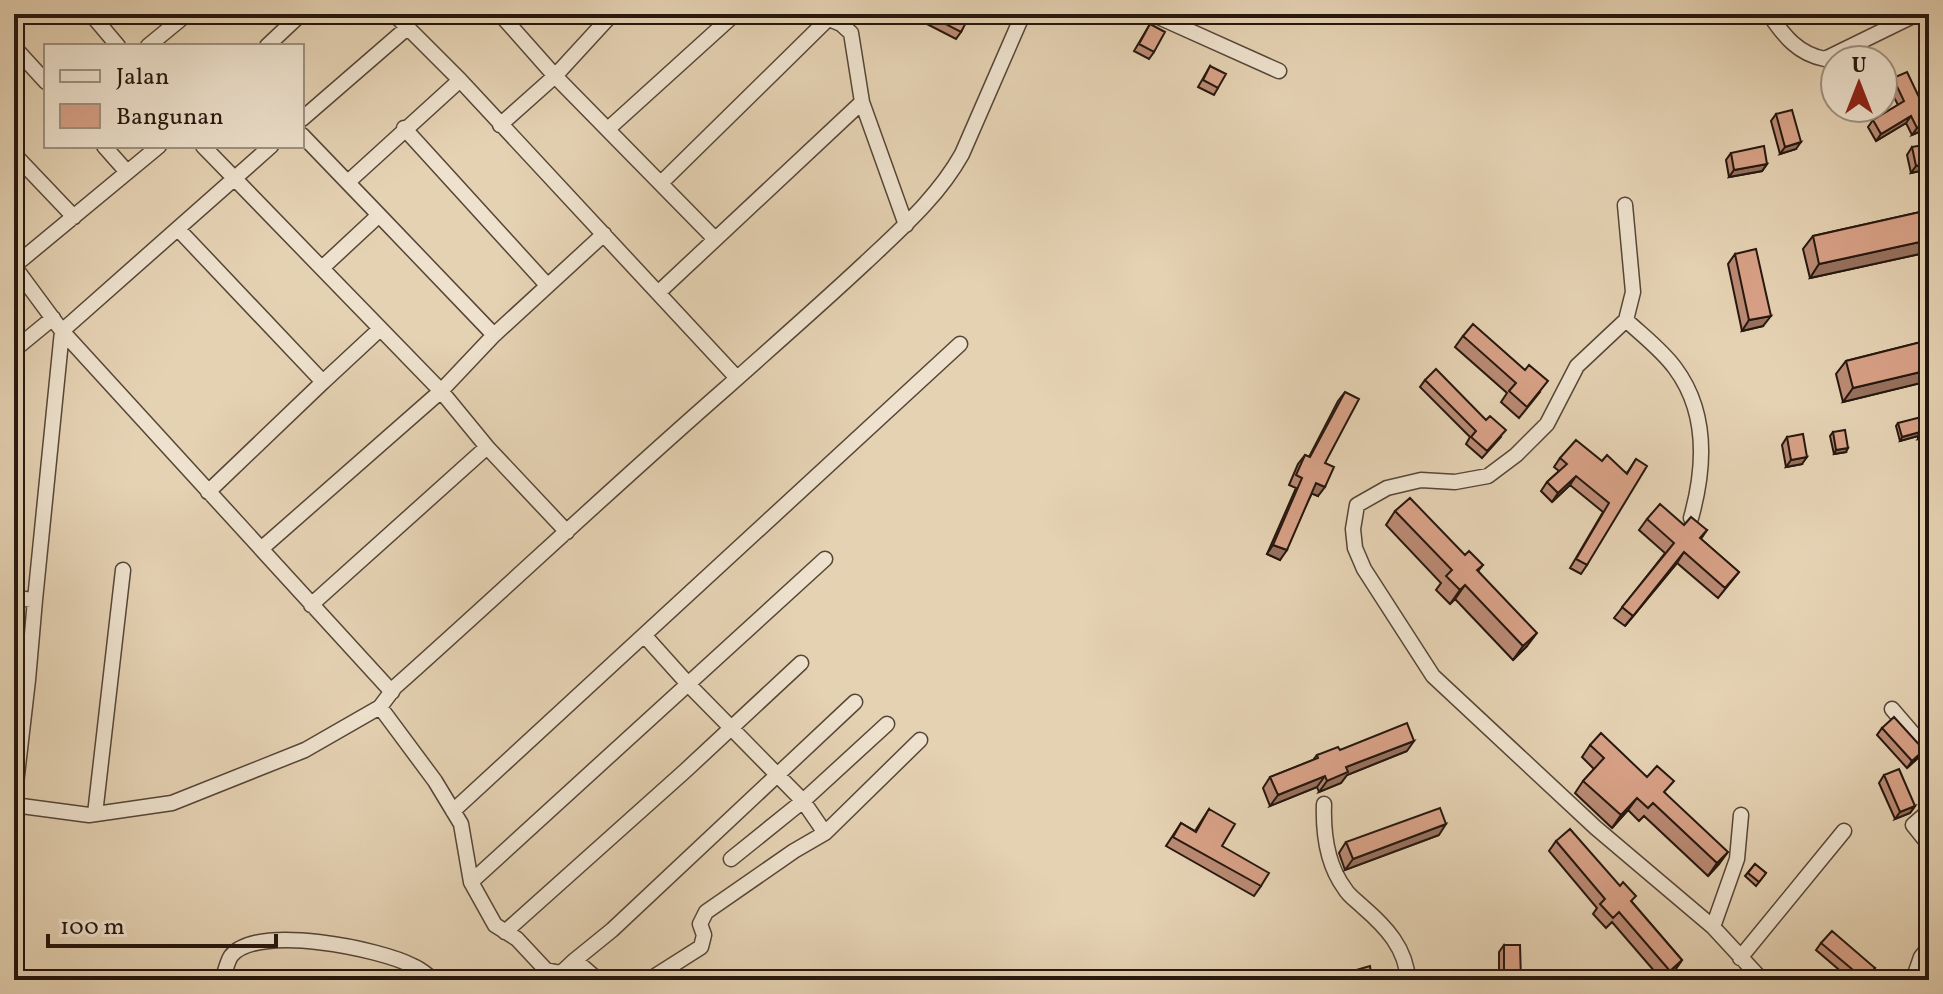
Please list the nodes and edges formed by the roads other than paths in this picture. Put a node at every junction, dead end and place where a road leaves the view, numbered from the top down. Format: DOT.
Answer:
graph roads {
  1 [pos="91,14"];
  2 [pos="187,14"];
  3 [pos="301,14"];
  4 [pos="394,14"];
  5 [pos="500,14"];
  6 [pos="612,14"];
  7 [pos="735,14"];
  8 [pos="1023,14"];
  9 [pos="1152,14"];
  10 [pos="1769,14"];
  11 [pos="1917,14"];
  12 [pos="823,16"];
  13 [pos="407,28"];
  14 [pos="116,44"];
  15 [pos="150,44"];
  16 [pos="269,44"];
  17 [pos="14,47"];
  18 [pos="1279,71"];
  19 [pos="555,76"];
  20 [pos="44,80"];
  21 [pos="460,80"];
  22 [pos="862,102"];
  23 [pos="304,117"];
  24 [pos="500,125"];
  25 [pos="404,128"];
  26 [pos="608,129"];
  27 [pos="304,137"];
  28 [pos="106,148"];
  29 [pos="157,148"];
  30 [pos="205,148"];
  31 [pos="269,148"];
  32 [pos="14,154"];
  33 [pos="127,172"];
  34 [pos="235,177"];
  35 [pos="348,182"];
  36 [pos="661,183"];
  37 [pos="1625,205"];
  38 [pos="379,215"];
  39 [pos="74,217"];
  40 [pos="906,225"];
  41 [pos="178,229"];
  42 [pos="604,234"];
  43 [pos="715,239"];
  44 [pos="322,268"];
  45 [pos="547,285"];
  46 [pos="659,292"];
  47 [pos="53,318"];
  48 [pos="1626,320"];
  49 [pos="380,329"];
  50 [pos="62,331"];
  51 [pos="494,335"];
  52 [pos="960,344"];
  53 [pos="14,350"];
  54 [pos="737,378"];
  55 [pos="323,382"];
  56 [pos="441,391"];
  57 [pos="487,447"];
  58 [pos="208,492"];
  59 [pos="1691,518"];
  60 [pos="567,532"];
  61 [pos="261,549"];
  62 [pos="825,559"];
  63 [pos="123,570"];
  64 [pos="14,598"];
  65 [pos="35,600"];
  66 [pos="311,605"];
  67 [pos="644,635"];
  68 [pos="801,663"];
  69 [pos="21,679"];
  70 [pos="688,684"];
  71 [pos="392,692"];
  72 [pos="855,702"];
  73 [pos="380,707"];
  74 [pos="1892,709"];
  75 [pos="887,724"];
  76 [pos="730,726"];
  77 [pos="920,740"];
  78 [pos="1929,752"];
  79 [pos="776,774"];
  80 [pos="803,801"];
  81 [pos="14,803"];
  82 [pos="1324,804"];
  83 [pos="453,811"];
  84 [pos="1929,811"];
  85 [pos="95,814"];
  86 [pos="1741,815"];
  87 [pos="1844,831"];
  88 [pos="825,833"];
  89 [pos="1929,845"];
  90 [pos="731,859"];
  91 [pos="471,882"];
  92 [pos="1713,927"];
  93 [pos="505,932"];
  94 [pos="1929,947"];
  95 [pos="1740,958"];
  96 [pos="575,960"];
  97 [pos="1752,977"];
  98 [pos="222,980"];
  99 [pos="434,980"];
  100 [pos="598,980"];
  101 [pos="649,980"];
  102 [pos="1408,980"];
  103 [pos="1913,980"];
  1 -- 14 [label="street"];
  2 -- 15 [label="street"];
  3 -- 16 [label="street"];
  4 -- 13 [label="street"];
  5 -- 19 [label="street"];
  6 -- 19 [label="street"];
  7 -- 26 [label="street"];
  8 -- 40 [label="street"];
  9 -- 18 [label="street"];
  10 -- 11 [label="street"];
  12 -- 22 [label="street"];
  12 -- 36 [label="street"];
  13 -- 21 [label="street"];
  13 -- 23 [label="street"];
  17 -- 20 [label="street"];
  19 -- 24 [label="street"];
  19 -- 26 [label="street"];
  21 -- 24 [label="street"];
  21 -- 25 [label="street"];
  22 -- 40 [label="street"];
  22 -- 43 [label="street"];
  24 -- 42 [label="street"];
  25 -- 35 [label="street"];
  25 -- 45 [label="street"];
  26 -- 36 [label="street"];
  27 -- 35 [label="street"];
  28 -- 33 [label="street"];
  29 -- 33 [label="street"];
  30 -- 34 [label="street"];
  31 -- 34 [label="street"];
  32 -- 39 [label="street"];
  33 -- 39 [label="street"];
  34 -- 41 [label="street"];
  34 -- 44 [label="street"];
  35 -- 38 [label="street"];
  36 -- 43 [label="street"];
  37 -- 48 [label="street"];
  38 -- 44 [label="street"];
  38 -- 51 [label="street"];
  39 -- 47 [label="street"];
  40 -- 54 [label="street"];
  41 -- 50 [label="street"];
  41 -- 55 [label="street"];
  42 -- 45 [label="street"];
  42 -- 46 [label="street"];
  43 -- 46 [label="street"];
  44 -- 49 [label="street"];
  45 -- 51 [label="street"];
  46 -- 54 [label="street"];
  47 -- 50 [label="street"];
  47 -- 53 [label="street"];
  48 -- 59 [label="street"];
  48 -- 92 [label="street"];
  49 -- 55 [label="street"];
  49 -- 56 [label="street"];
  50 -- 58 [label="street"];
  50 -- 65 [label="street"];
  51 -- 56 [label="street"];
  52 -- 67 [label="street"];
  54 -- 60 [label="street"];
  55 -- 58 [label="street"];
  56 -- 57 [label="street"];
  56 -- 61 [label="street"];
  57 -- 60 [label="street"];
  57 -- 66 [label="street"];
  58 -- 61 [label="street"];
  60 -- 71 [label="street"];
  61 -- 66 [label="street"];
  62 -- 70 [label="street"];
  63 -- 85 [label="street"];
  64 -- 65 [label="street"];
  65 -- 69 [label="street"];
  66 -- 71 [label="street"];
  67 -- 70 [label="street"];
  67 -- 83 [label="street"];
  68 -- 76 [label="street"];
  69 -- 81 [label="street"];
  70 -- 76 [label="street"];
  70 -- 91 [label="street"];
  71 -- 73 [label="street"];
  72 -- 79 [label="street"];
  73 -- 83 [label="street"];
  73 -- 85 [label="street"];
  74 -- 78 [label="street"];
  75 -- 80 [label="street"];
  76 -- 79 [label="street"];
  76 -- 93 [label="street"];
  77 -- 88 [label="street"];
  79 -- 80 [label="street"];
  79 -- 96 [label="street"];
  80 -- 88 [label="street"];
  80 -- 90 [label="street"];
  81 -- 85 [label="street"];
  82 -- 102 [label="street"];
  83 -- 91 [label="street"];
  84 -- 89 [label="street"];
  86 -- 92 [label="street"];
  87 -- 95 [label="street"];
  88 -- 101 [label="street"];
  91 -- 93 [label="street"];
  92 -- 95 [label="street"];
  93 -- 96 [label="street"];
  94 -- 103 [label="street"];
  95 -- 97 [label="street"];
  96 -- 100 [label="street"];
  98 -- 99 [label="street"];
}
